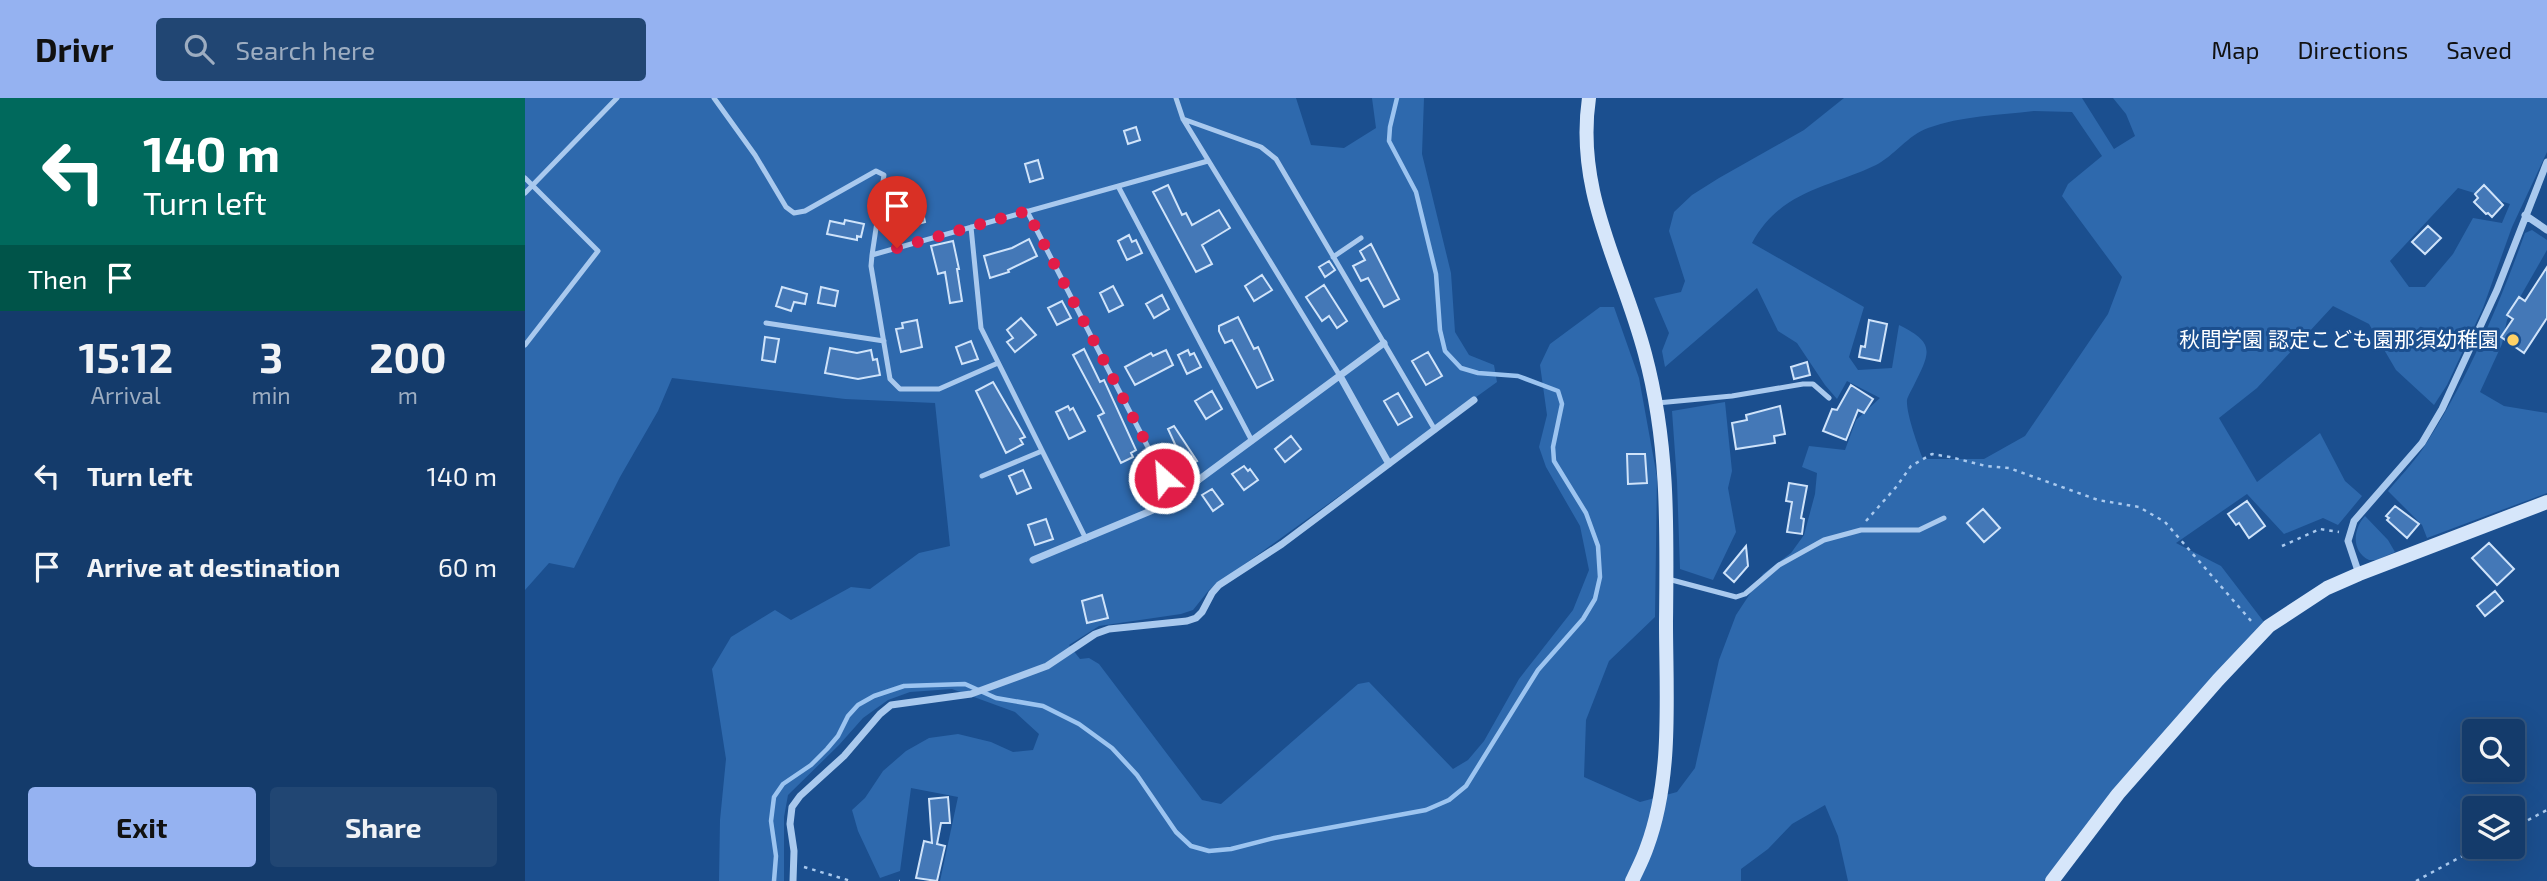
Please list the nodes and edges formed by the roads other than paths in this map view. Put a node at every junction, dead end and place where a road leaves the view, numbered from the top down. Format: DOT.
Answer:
graph roads {
  1 [pos="617,98"];
  2 [pos="714,98"];
  3 [pos="1176,98"];
  4 [pos="1589,98"];
  5 [pos="1182,119"];
  6 [pos="1208,161"];
  7 [pos="2546,166"];
  8 [pos="525,178"];
  9 [pos="532,185"];
  10 [pos="1118,186"];
  11 [pos="525,193"];
  12 [pos="1027,211"];
  13 [pos="2525,215"];
  14 [pos="971,227"];
  15 [pos="2547,230"];
  16 [pos="1361,238"];
  17 [pos="872,256"];
  18 [pos="1333,257"];
  19 [pos="766,323"];
  20 [pos="884,341"];
  21 [pos="1384,343"];
  22 [pos="525,345"];
  23 [pos="998,363"];
  24 [pos="1340,376"];
  25 [pos="1829,398"];
  26 [pos="1474,400"];
  27 [pos="1656,403"];
  28 [pos="1435,430"];
  29 [pos="1252,441"];
  30 [pos="1042,451"];
  31 [pos="1389,464"];
  32 [pos="982,476"];
  33 [pos="1174,498"];
  34 [pos="2547,502"];
  35 [pos="1944,518"];
  36 [pos="1086,539"];
  37 [pos="1033,560"];
  38 [pos="2359,573"];
  39 [pos="1667,579"];
  40 [pos="793,881"];
  41 [pos="1632,881"];
  42 [pos="2052,881"];
  1 -- 9 [label="lane"];
  2 -- 17 [label="lane"];
  3 -- 5 [label="lane"];
  4 -- 27 [label="street"];
  5 -- 6 [label="lane"];
  5 -- 18 [label="lane"];
  6 -- 10 [label="lane"];
  6 -- 24 [label="lane"];
  7 -- 13 [label="street"];
  8 -- 9 [label="lane"];
  9 -- 11 [label="lane"];
  9 -- 22 [label="lane"];
  10 -- 12 [label="lane"];
  10 -- 29 [label="lane"];
  12 -- 14 [label="lane"];
  12 -- 33 [label="lane"];
  13 -- 15 [label="street"];
  13 -- 38 [label="street"];
  14 -- 17 [label="lane"];
  14 -- 23 [label="lane"];
  16 -- 18 [label="lane"];
  17 -- 20 [label="lane"];
  18 -- 21 [label="lane"];
  19 -- 20 [label="lane"];
  20 -- 23 [label="lane"];
  21 -- 24 [label="street"];
  21 -- 28 [label="lane"];
  23 -- 30 [label="lane"];
  24 -- 29 [label="street"];
  24 -- 31 [label="street"];
  25 -- 27 [label="lane"];
  26 -- 28 [label="street"];
  27 -- 39 [label="street"];
  28 -- 31 [label="street"];
  29 -- 33 [label="street"];
  30 -- 32 [label="lane"];
  30 -- 36 [label="lane"];
  31 -- 40 [label="street"];
  33 -- 36 [label="street"];
  34 -- 38 [label="street"];
  35 -- 39 [label="lane"];
  36 -- 37 [label="street"];
  38 -- 42 [label="street"];
  39 -- 41 [label="street"];
}
